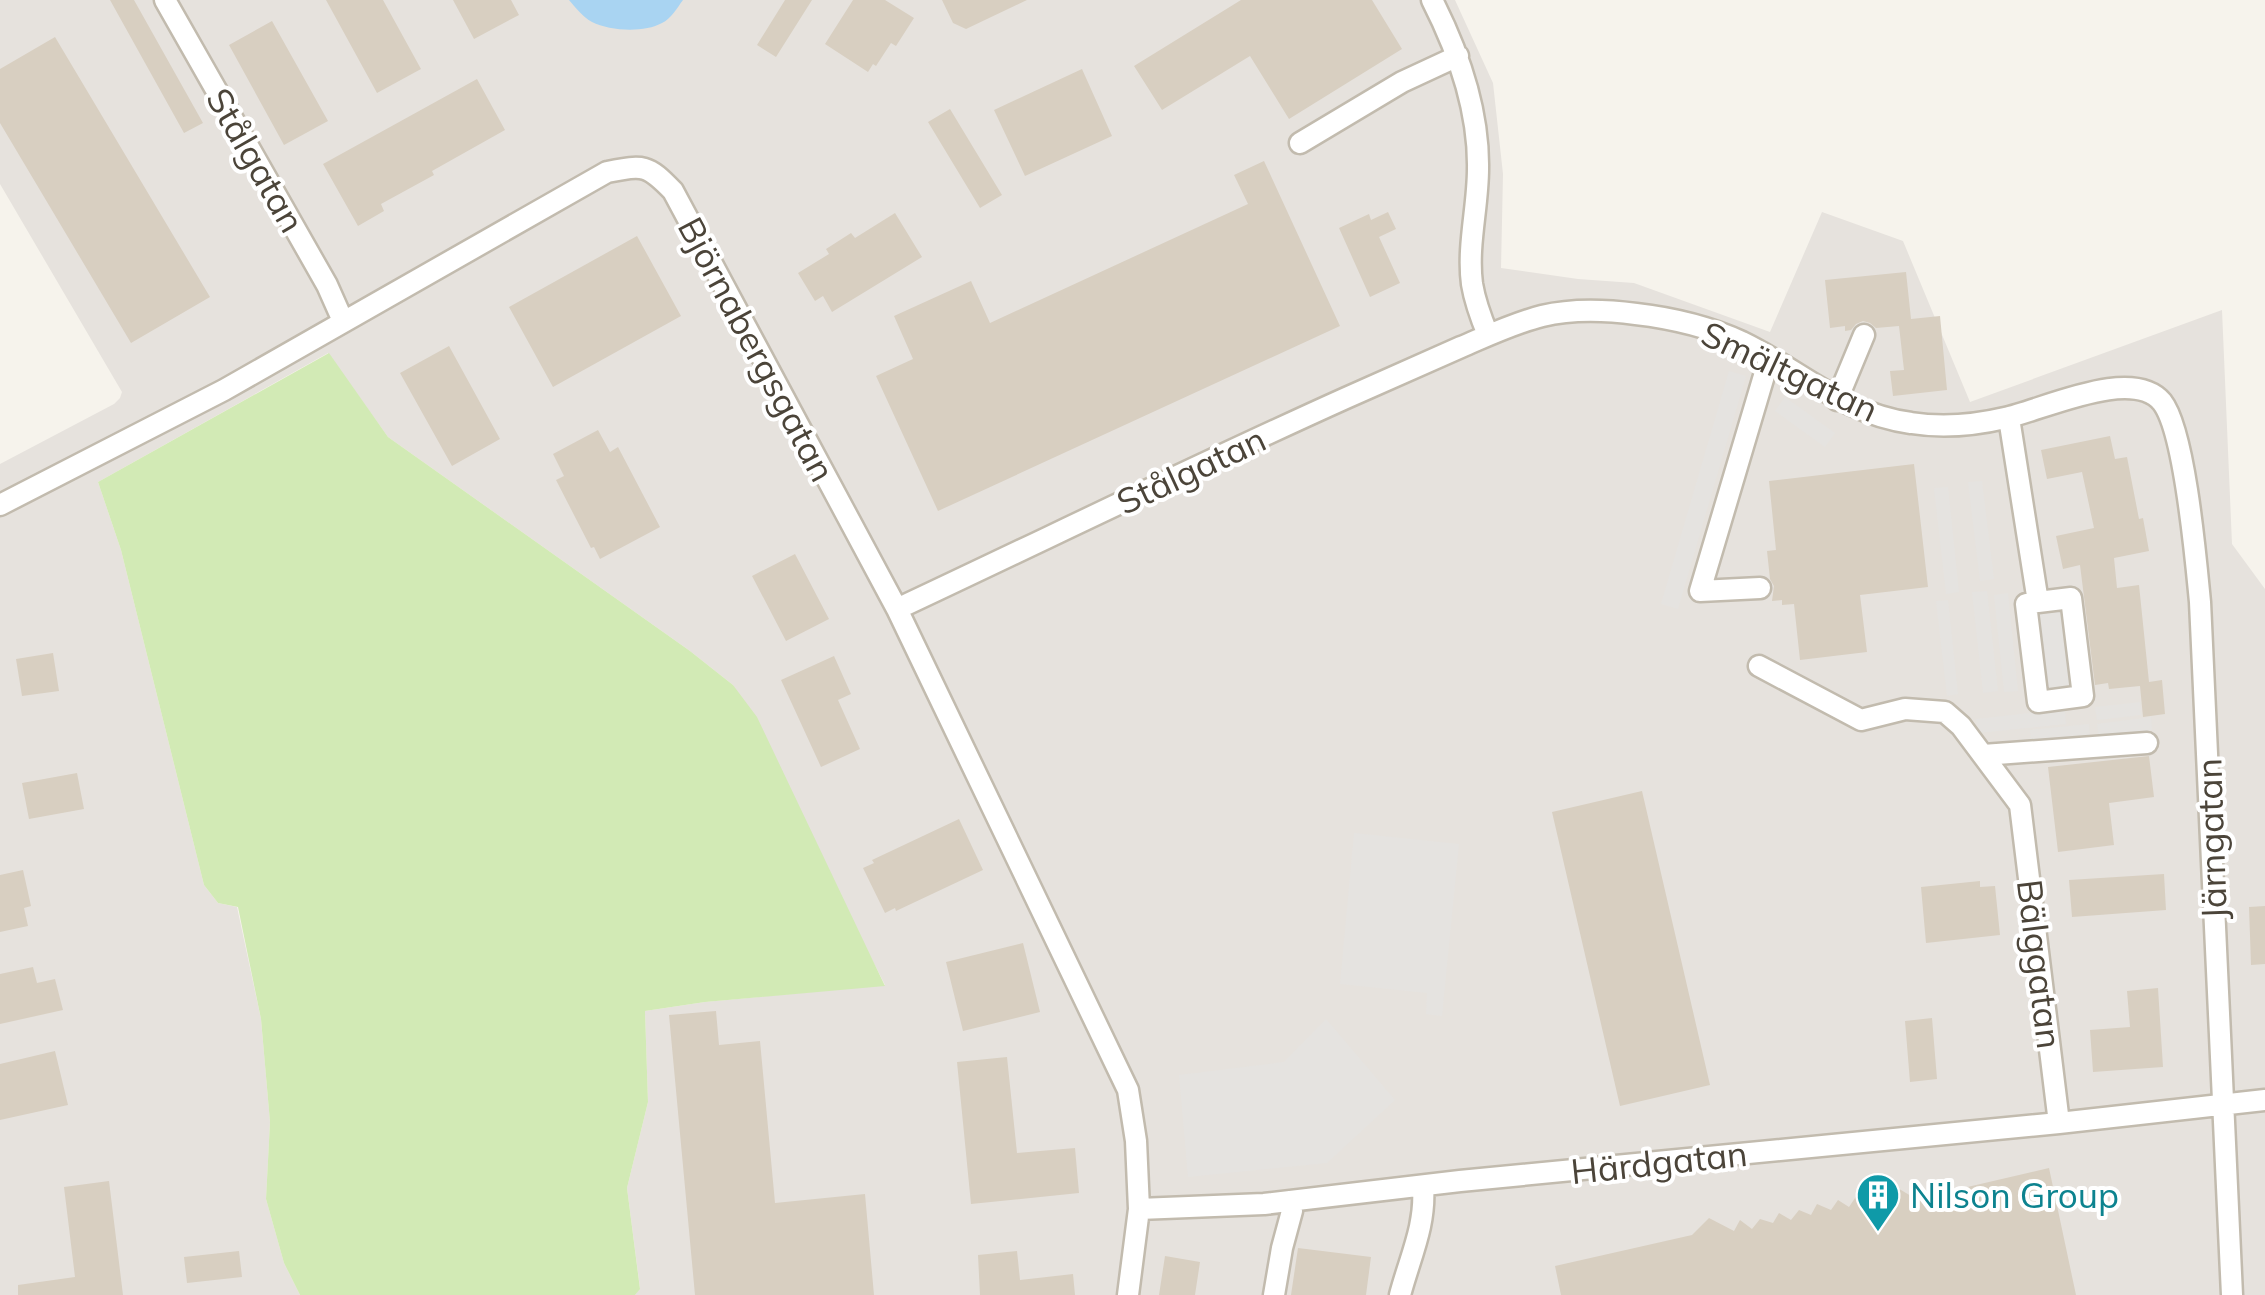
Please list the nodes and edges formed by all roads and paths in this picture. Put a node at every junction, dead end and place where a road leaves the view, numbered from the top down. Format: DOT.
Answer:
graph roads {
  1 [pos="165,0"];
  2 [pos="1432,0"];
  3 [pos="1458,56"];
  4 [pos="1300,143"];
  5 [pos="343,321"];
  6 [pos="1864,334"];
  7 [pos="1488,335"];
  8 [pos="1770,359"];
  9 [pos="2151,392"];
  10 [pos="1837,400"];
  11 [pos="2009,418"];
  12 [pos="0,505"];
  13 [pos="1760,588"];
  14 [pos="2038,602"];
  15 [pos="896,610"];
  16 [pos="1759,666"];
  17 [pos="2147,743"];
  18 [pos="1982,755"];
  19 [pos="2265,1100"];
  20 [pos="2222,1104"];
  21 [pos="2059,1123"];
  22 [pos="1423,1186"];
  23 [pos="1289,1202"];
  24 [pos="1139,1209"];
  25 [pos="1128,1295"];
  26 [pos="1274,1295"];
  27 [pos="1400,1295"];
  28 [pos="2232,1295"];
  1 -- 5 [label="street, Stålgatan"];
  2 -- 3 [label="street"];
  3 -- 4 [label="street"];
  3 -- 7 [label="street"];
  5 -- 12 [label="street, Björnabergsgatan"];
  5 -- 15 [label="street, Björnabergsgatan"];
  6 -- 10 [label="street"];
  7 -- 8 [label="street, Smältgatan"];
  7 -- 15 [label="street, Stålgatan"];
  8 -- 10 [label="street, Smältgatan"];
  8 -- 13 [label="street"];
  9 -- 11 [label="street, Smältgatan"];
  9 -- 20 [label="street, Järngatan"];
  10 -- 11 [label="street, Smältgatan"];
  11 -- 14 [label="street"];
  14 -- 14 [label="street"];
  15 -- 24 [label="street, Björnabergsgatan"];
  16 -- 18 [label="street"];
  17 -- 18 [label="street"];
  18 -- 21 [label="street, Bälggatan"];
  19 -- 20 [label="street, Härdgatan"];
  20 -- 21 [label="street, Härdgatan"];
  20 -- 28 [label="street, Järngatan"];
  21 -- 22 [label="street, Härdgatan"];
  22 -- 23 [label="street, Härdgatan"];
  22 -- 27 [label="street"];
  23 -- 24 [label="street, Härdgatan"];
  23 -- 26 [label="street"];
  24 -- 25 [label="street"];
}
